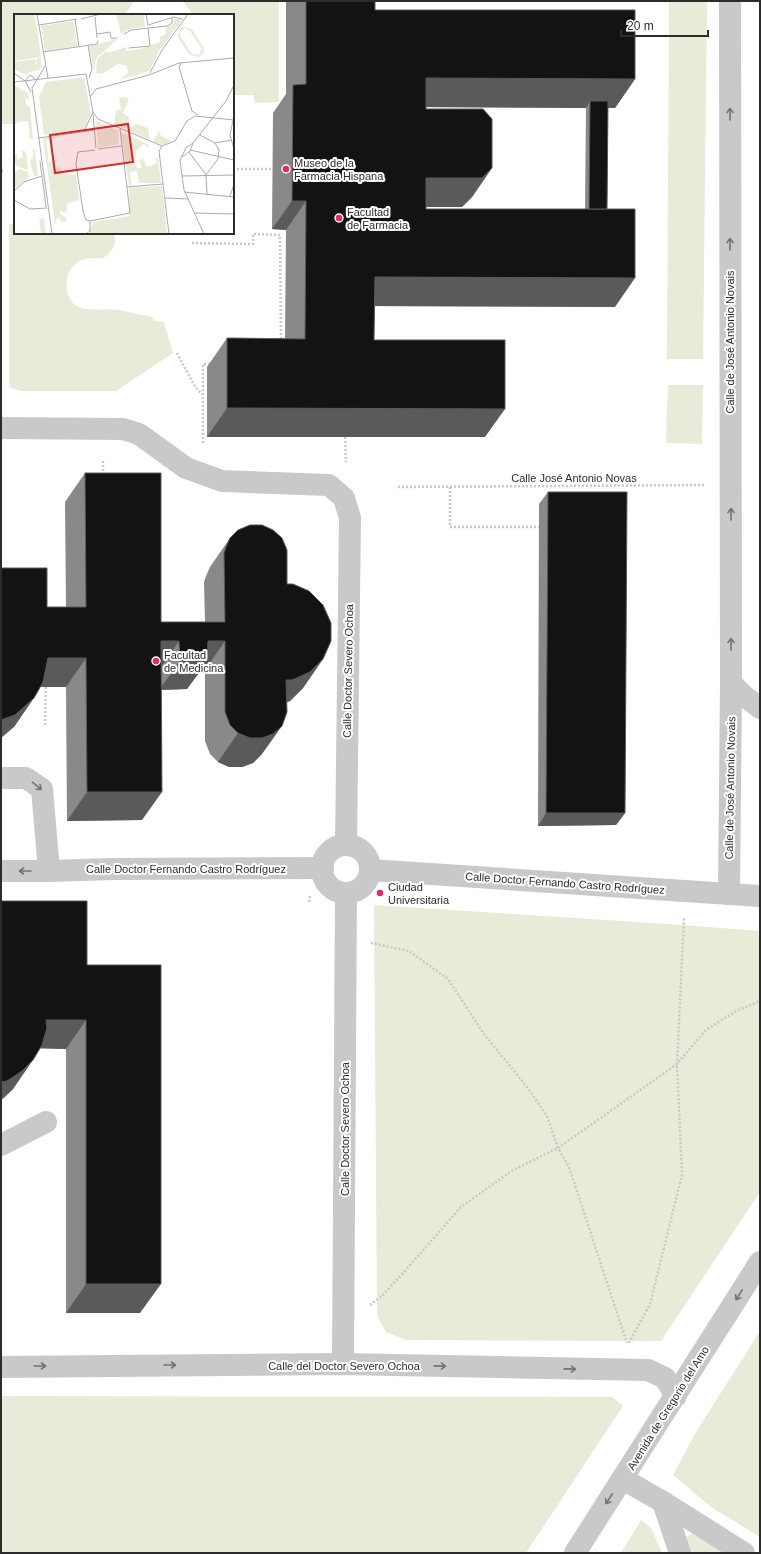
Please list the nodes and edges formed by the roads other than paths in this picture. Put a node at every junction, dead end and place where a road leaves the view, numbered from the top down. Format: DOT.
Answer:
graph roads {
  1 [pos="730,1"];
  2 [pos="1,428"];
  3 [pos="731,683"];
  4 [pos="760,708"];
  5 [pos="1,778"];
  6 [pos="346,845"];
  7 [pos="323,868"];
  8 [pos="370,870"];
  9 [pos="1,871"];
  10 [pos="49,871"];
  11 [pos="346,893"];
  12 [pos="729,894"];
  13 [pos="760,896"];
  14 [pos="46,1122"];
  15 [pos="1,1145"];
  16 [pos="760,1262"];
  17 [pos="343,1364"];
  18 [pos="1,1366"];
  19 [pos="676,1396"];
  20 [pos="623,1479"];
  21 [pos="663,1502"];
  22 [pos="575,1553"];
  23 [pos="680,1553"];
  24 [pos="744,1553"];
  3 -- 1 [label="street, Calle de José Antonio Novais, one-way"];
  2 -- 6 [label="street, Calle Doctor Severo Ochoa"];
  3 -- 4 [label="street"];
  3 -- 12 [label="street, Calle de José Antonio Novais"];
  5 -- 10 [label="street, one-way"];
  6 -- 7 [label="street"];
  6 -- 8 [label="street"];
  7 -- 10 [label="street, Calle Doctor Fernando Castro Rodríguez"];
  7 -- 11 [label="street"];
  8 -- 11 [label="street"];
  8 -- 12 [label="street, Calle Doctor Fernando Castro Rodríguez"];
  10 -- 9 [label="street, Calle Doctor Fernando Castro Rodríguez, one-way"];
  11 -- 17 [label="street, Calle Doctor Severo Ochoa"];
  12 -- 13 [label="street, Calle Doctor Fernando Castro Rodríguez"];
  14 -- 15 [label="street"];
  16 -- 19 [label="street, Avenida de Gregorio del Amo, one-way"];
  18 -- 17 [label="street, Calle del Doctor Severo Ochoa, one-way"];
  17 -- 19 [label="street, Calle del Doctor Severo Ochoa, one-way"];
  19 -- 20 [label="street, Avenida de Gregorio del Amo"];
  20 -- 21 [label="street"];
  20 -- 22 [label="street, Avenida de Gregorio del Amo, one-way"];
  21 -- 23 [label="street"];
  21 -- 24 [label="street"];
}
